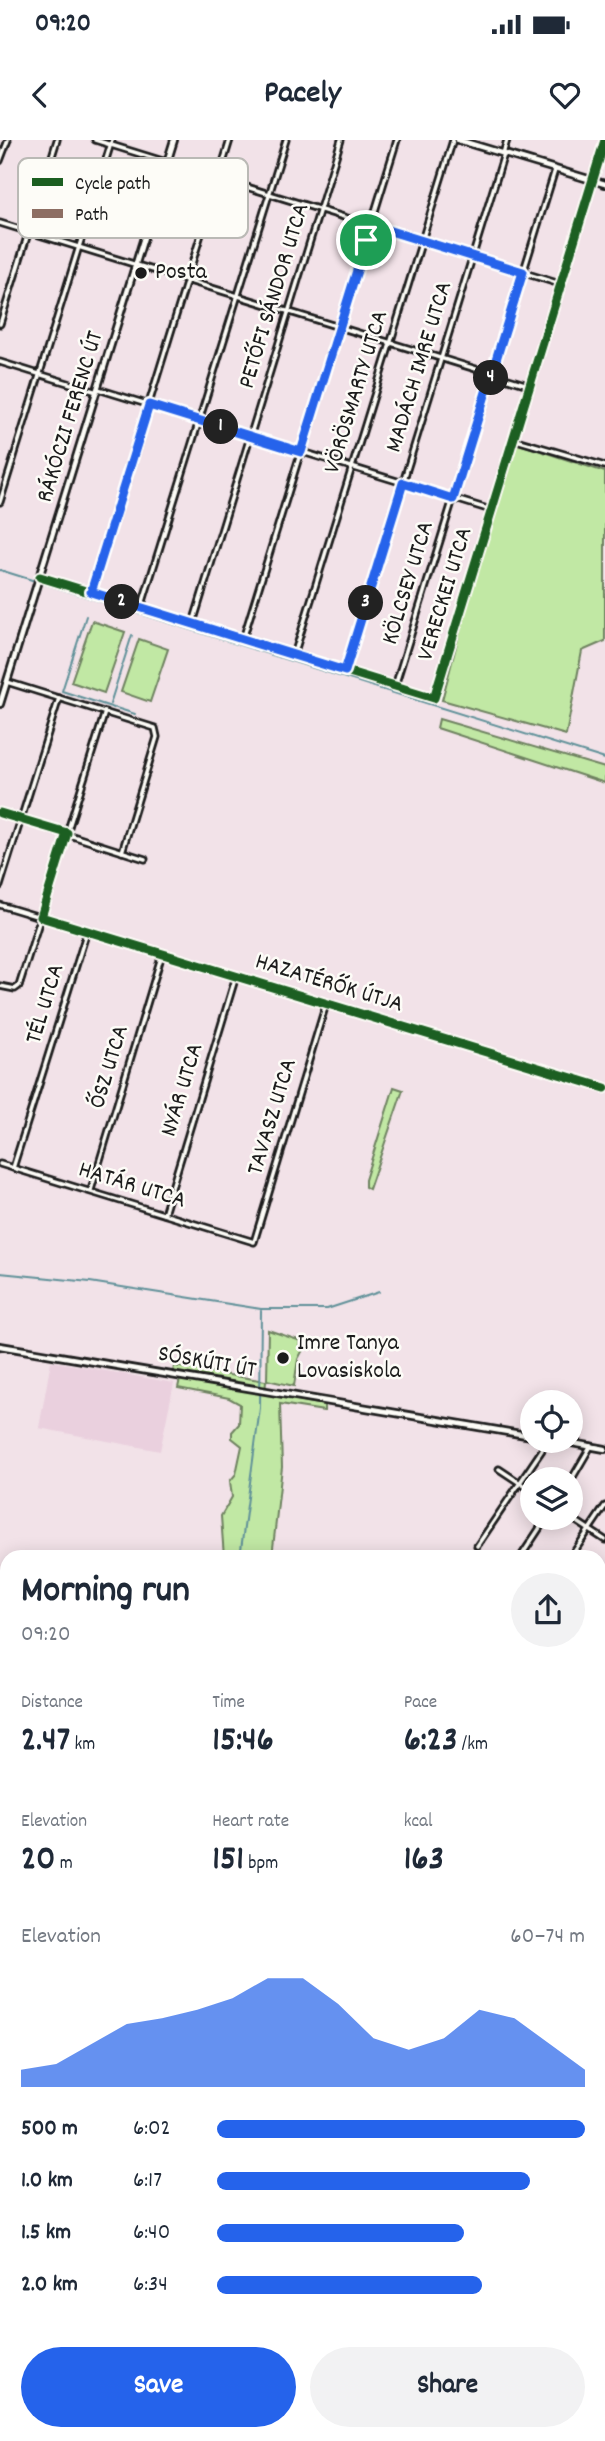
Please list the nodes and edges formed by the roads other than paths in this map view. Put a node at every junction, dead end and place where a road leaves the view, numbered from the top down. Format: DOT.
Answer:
graph roads {
  1 [pos="8,140"];
  2 [pos="57,140"];
  3 [pos="94,140"];
  4 [pos="174,140"];
  5 [pos="230,140"];
  6 [pos="286,140"];
  7 [pos="341,140"];
  8 [pos="397,140"];
  9 [pos="455,140"];
  10 [pos="507,140"];
  11 [pos="605,140"];
  12 [pos="111,142"];
  13 [pos="503,154"];
  14 [pos="51,158"];
  15 [pos="157,158"];
  16 [pos="169,158"];
  17 [pos="225,158"];
  18 [pos="0,161"];
  19 [pos="555,170"];
  20 [pos="593,181"];
  21 [pos="605,184"];
  22 [pos="248,187"];
  23 [pos="270,193"];
  24 [pos="320,209"];
  25 [pos="0,223"];
  26 [pos="371,225"];
  27 [pos="18,229"];
  28 [pos="26,238"];
  29 [pos="48,238"];
  30 [pos="82,238"];
  31 [pos="144,238"];
  32 [pos="200,238"];
  33 [pos="422,241"];
  34 [pos="79,247"];
  35 [pos="472,256"];
  36 [pos="136,264"];
  37 [pos="523,272"];
  38 [pos="187,280"];
  39 [pos="560,284"];
  40 [pos="238,295"];
  41 [pos="289,311"];
  42 [pos="0,324"];
  43 [pos="340,327"];
  44 [pos="390,342"];
  45 [pos="441,358"];
  46 [pos="0,362"];
  47 [pos="492,373"];
  48 [pos="39,374"];
  49 [pos="528,385"];
  50 [pos="97,391"];
  51 [pos="149,405"];
  52 [pos="199,420"];
  53 [pos="250,436"];
  54 [pos="513,439"];
  55 [pos="301,452"];
  56 [pos="605,466"];
  57 [pos="351,467"];
  58 [pos="403,483"];
  59 [pos="453,499"];
  60 [pos="0,502"];
  61 [pos="491,510"];
  62 [pos="40,576"];
  63 [pos="91,592"];
  64 [pos="141,608"];
  65 [pos="192,624"];
  66 [pos="243,639"];
  67 [pos="294,655"];
  68 [pos="345,671"];
  69 [pos="4,685"];
  70 [pos="396,686"];
  71 [pos="59,698"];
  72 [pos="0,704"];
  73 [pos="105,712"];
  74 [pos="0,813"];
  75 [pos="20,820"];
  76 [pos="67,833"];
  77 [pos="122,852"];
  78 [pos="145,859"];
  79 [pos="0,886"];
  80 [pos="0,905"];
  81 [pos="41,917"];
  82 [pos="87,931"];
  83 [pos="162,954"];
  84 [pos="236,976"];
  85 [pos="0,986"];
  86 [pos="326,1004"];
  87 [pos="605,1088"];
  88 [pos="0,1164"];
  89 [pos="13,1168"];
  90 [pos="90,1191"];
  91 [pos="163,1214"];
  92 [pos="254,1242"];
  93 [pos="0,1346"];
  94 [pos="520,1434"];
  95 [pos="583,1445"];
  96 [pos="591,1446"];
  97 [pos="605,1449"];
  98 [pos="579,1467"];
  99 [pos="499,1469"];
  100 [pos="520,1483"];
  101 [pos="605,1506"];
  102 [pos="583,1525"];
  103 [pos="589,1529"];
  104 [pos="538,1530"];
  105 [pos="605,1540"];
  106 [pos="477,1546"];
  107 [pos="525,1550"];
  108 [pos="575,1550"];
  1 -- 18 [label="street"];
  2 -- 14 [label="street"];
  3 -- 12 [label="street"];
  4 -- 16 [label="street, RÁKÓCZI FERENC ÚT"];
  5 -- 17 [label="street"];
  6 -- 23 [label="street"];
  7 -- 24 [label="street, PETŐFI SÁNDOR UTCA"];
  8 -- 26 [label="street"];
  9 -- 13 [label="street"];
  9 -- 33 [label="street, VÖRÖSMARTY UTCA"];
  10 -- 13 [label="street, MADÁCH IMRE UTCA"];
  11 -- 20 [label="street, VERECKEI UTCA"];
  12 -- 15 [label="street"];
  13 -- 19 [label="street"];
  13 -- 35 [label="street, MADÁCH IMRE UTCA"];
  19 -- 20 [label="street"];
  19 -- 37 [label="street, KÖLCSEY UTCA"];
  20 -- 21 [label="street"];
  20 -- 39 [label="street, VERECKEI UTCA"];
  22 -- 23 [label="street"];
  23 -- 24 [label="street"];
  23 -- 40 [label="street"];
  24 -- 26 [label="street"];
  24 -- 41 [label="street, PETŐFI SÁNDOR UTCA"];
  25 -- 27 [label="street"];
  26 -- 33 [label="street"];
  26 -- 43 [label="street"];
  28 -- 42 [label="street"];
  29 -- 34 [label="street"];
  30 -- 34 [label="street"];
  31 -- 36 [label="street, RÁKÓCZI FERENC ÚT"];
  32 -- 38 [label="street"];
  33 -- 35 [label="street"];
  33 -- 44 [label="street, VÖRÖSMARTY UTCA"];
  34 -- 36 [label="street"];
  34 -- 48 [label="street"];
  35 -- 37 [label="street"];
  35 -- 45 [label="street, MADÁCH IMRE UTCA"];
  36 -- 38 [label="street"];
  36 -- 50 [label="street, RÁKÓCZI FERENC ÚT"];
  37 -- 39 [label="street"];
  37 -- 47 [label="street, KÖLCSEY UTCA"];
  38 -- 40 [label="street"];
  38 -- 51 [label="street"];
  39 -- 49 [label="street, VERECKEI UTCA"];
  40 -- 41 [label="street"];
  40 -- 52 [label="street"];
  41 -- 43 [label="street"];
  41 -- 53 [label="street, PETŐFI SÁNDOR UTCA"];
  43 -- 44 [label="street"];
  43 -- 55 [label="street"];
  44 -- 45 [label="street"];
  44 -- 57 [label="street, VÖRÖSMARTY UTCA"];
  45 -- 47 [label="street"];
  45 -- 58 [label="street, MADÁCH IMRE UTCA"];
  46 -- 48 [label="street"];
  47 -- 49 [label="street"];
  47 -- 59 [label="street, KÖLCSEY UTCA"];
  48 -- 50 [label="street"];
  48 -- 60 [label="street"];
  49 -- 54 [label="street, VERECKEI UTCA"];
  50 -- 51 [label="street"];
  50 -- 62 [label="street, RÁKÓCZI FERENC ÚT"];
  51 -- 52 [label="street"];
  51 -- 63 [label="street"];
  52 -- 53 [label="street"];
  52 -- 64 [label="street"];
  53 -- 55 [label="street"];
  53 -- 65 [label="street, PETŐFI SÁNDOR UTCA"];
  54 -- 56 [label="street"];
  54 -- 61 [label="street, VERECKEI UTCA"];
  55 -- 57 [label="street"];
  55 -- 66 [label="street"];
  57 -- 58 [label="street"];
  57 -- 67 [label="street, VÖRÖSMARTY UTCA"];
  58 -- 59 [label="street"];
  58 -- 68 [label="street, MADÁCH IMRE UTCA"];
  59 -- 61 [label="street"];
  59 -- 70 [label="street, KÖLCSEY UTCA"];
  61 -- 70 [label="street, VERECKEI UTCA"];
  62 -- 63 [label="street"];
  62 -- 69 [label="street, RÁKÓCZI FERENC ÚT"];
  63 -- 64 [label="street"];
  64 -- 65 [label="street"];
  65 -- 66 [label="street"];
  66 -- 67 [label="street"];
  67 -- 68 [label="street"];
  68 -- 70 [label="street"];
  69 -- 71 [label="street"];
  69 -- 72 [label="street, RÁKÓCZI FERENC ÚT"];
  71 -- 73 [label="street"];
  71 -- 75 [label="street"];
  73 -- 76 [label="street"];
  73 -- 77 [label="street"];
  74 -- 75 [label="street"];
  75 -- 76 [label="street"];
  75 -- 79 [label="street"];
  76 -- 77 [label="street"];
  76 -- 81 [label="street"];
  77 -- 78 [label="street"];
  80 -- 81 [label="street, HAZATÉRŐK ÚTJA"];
  81 -- 82 [label="street, HAZATÉRŐK ÚTJA"];
  81 -- 85 [label="street"];
  82 -- 83 [label="street, HAZATÉRŐK ÚTJA"];
  82 -- 89 [label="street, TÉL UTCA"];
  83 -- 84 [label="street, HAZATÉRŐK ÚTJA"];
  83 -- 90 [label="street, ŐSZ UTCA"];
  84 -- 86 [label="street, HAZATÉRŐK ÚTJA"];
  84 -- 91 [label="street, NYÁR UTCA"];
  86 -- 87 [label="street, HAZATÉRŐK ÚTJA"];
  86 -- 92 [label="street, TAVASZ UTCA"];
  88 -- 89 [label="street, HATÁR UTCA"];
  89 -- 90 [label="street, HATÁR UTCA"];
  90 -- 91 [label="street, HATÁR UTCA"];
  91 -- 92 [label="street, HATÁR UTCA"];
  93 -- 94 [label="street, SÓSKÚTI ÚT"];
  95 -- 96 [label="street"];
  96 -- 97 [label="street"];
  96 -- 98 [label="street"];
  99 -- 100 [label="street"];
  100 -- 106 [label="street"];
  101 -- 103 [label="street"];
  102 -- 103 [label="street"];
  103 -- 105 [label="street"];
  103 -- 108 [label="street"];
  104 -- 107 [label="street"];
}
